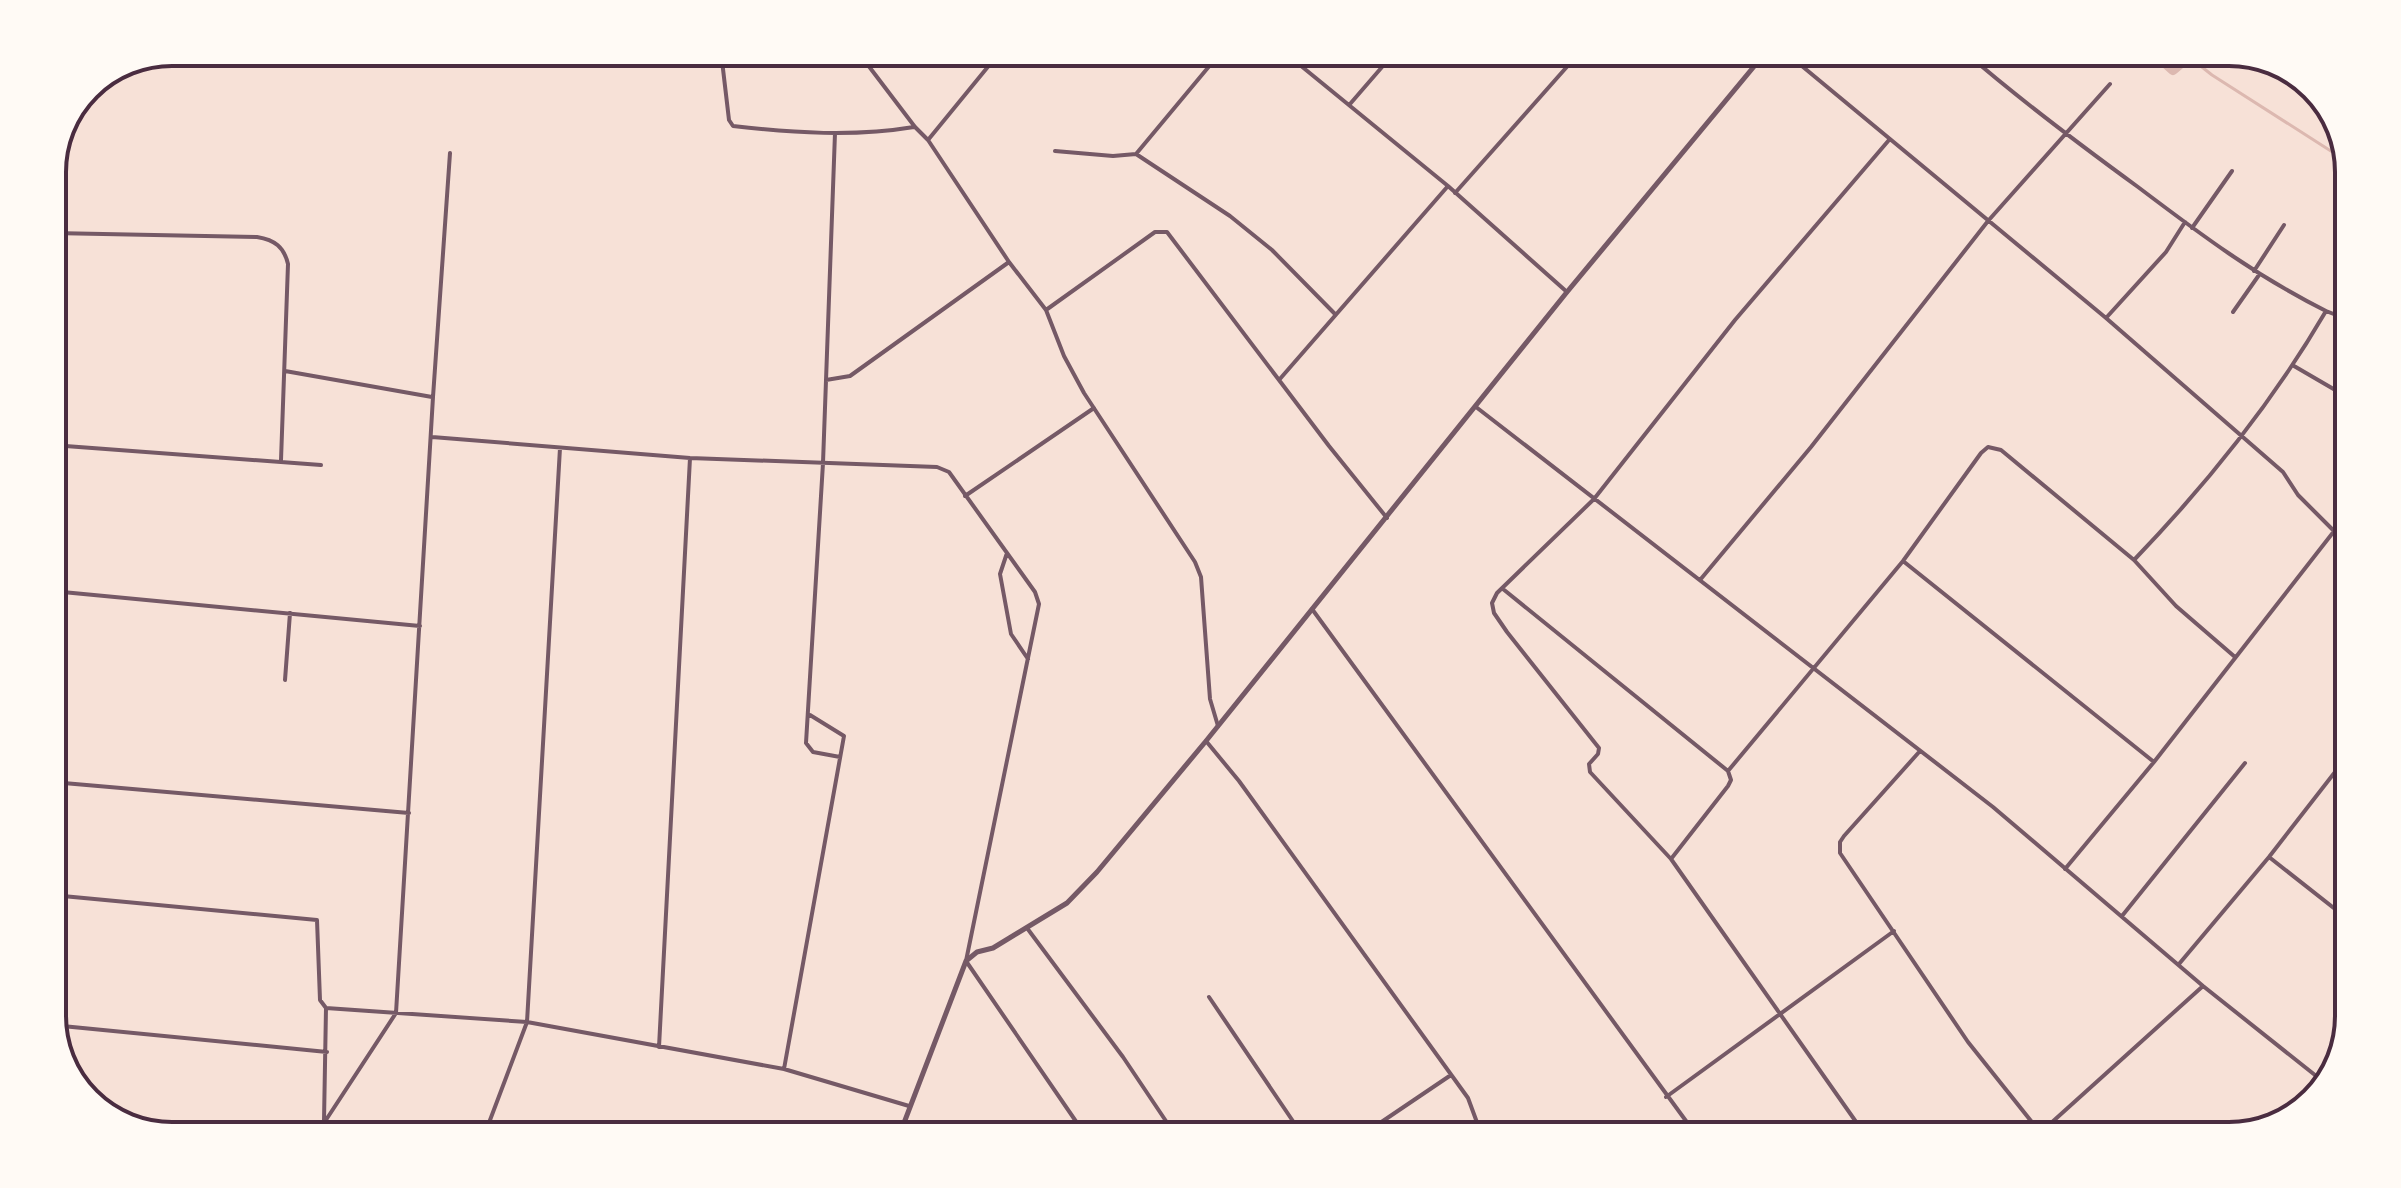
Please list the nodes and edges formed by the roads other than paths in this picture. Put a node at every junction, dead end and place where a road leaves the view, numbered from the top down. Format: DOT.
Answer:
graph roads {
  1 [pos="723,66"];
  2 [pos="869,66"];
  3 [pos="989,66"];
  4 [pos="1209,66"];
  5 [pos="1302,66"];
  6 [pos="1383,66"];
  7 [pos="1568,66"];
  8 [pos="1754,66"];
  9 [pos="1802,66"];
  10 [pos="1982,66"];
  11 [pos="2110,84"];
  12 [pos="1350,104"];
  13 [pos="915,127"];
  14 [pos="835,133"];
  15 [pos="2064,133"];
  16 [pos="928,140"];
  17 [pos="1889,140"];
  18 [pos="1055,151"];
  19 [pos="450,153"];
  20 [pos="1136,154"];
  21 [pos="2232,171"];
  22 [pos="1448,186"];
  23 [pos="1455,193"];
  24 [pos="1988,221"];
  25 [pos="2185,222"];
  26 [pos="2284,225"];
  27 [pos="2192,228"];
  28 [pos="66,233"];
  29 [pos="1009,262"];
  30 [pos="2254,271"];
  31 [pos="2259,275"];
  32 [pos="1567,292"];
  33 [pos="1046,310"];
  34 [pos="2326,311"];
  35 [pos="2233,312"];
  36 [pos="1335,314"];
  37 [pos="2335,315"];
  38 [pos="2106,318"];
  39 [pos="2294,366"];
  40 [pos="285,371"];
  41 [pos="826,380"];
  42 [pos="1279,380"];
  43 [pos="2335,390"];
  44 [pos="433,397"];
  45 [pos="1475,406"];
  46 [pos="1094,408"];
  47 [pos="432,437"];
  48 [pos="2242,437"];
  49 [pos="66,446"];
  50 [pos="560,448"];
  51 [pos="690,458"];
  52 [pos="281,460"];
  53 [pos="823,463"];
  54 [pos="321,465"];
  55 [pos="965,496"];
  56 [pos="1594,499"];
  57 [pos="1387,518"];
  58 [pos="2334,531"];
  59 [pos="1007,553"];
  60 [pos="2134,560"];
  61 [pos="1903,561"];
  62 [pos="1700,580"];
  63 [pos="1503,589"];
  64 [pos="66,592"];
  65 [pos="1312,609"];
  66 [pos="290,613"];
  67 [pos="420,626"];
  68 [pos="2235,657"];
  69 [pos="1028,659"];
  70 [pos="1814,669"];
  71 [pos="285,680"];
  72 [pos="808,713"];
  73 [pos="1218,726"];
  74 [pos="1206,741"];
  75 [pos="1920,751"];
  76 [pos="840,757"];
  77 [pos="2154,762"];
  78 [pos="2245,763"];
  79 [pos="1728,771"];
  80 [pos="2335,773"];
  81 [pos="66,783"];
  82 [pos="409,813"];
  83 [pos="2269,857"];
  84 [pos="1671,859"];
  85 [pos="2065,869"];
  86 [pos="66,896"];
  87 [pos="2335,909"];
  88 [pos="2122,916"];
  89 [pos="1027,928"];
  90 [pos="1894,931"];
  91 [pos="966,961"];
  92 [pos="2179,964"];
  93 [pos="2203,986"];
  94 [pos="1209,997"];
  95 [pos="326,1008"];
  96 [pos="396,1013"];
  97 [pos="1779,1014"];
  98 [pos="527,1022"];
  99 [pos="66,1026"];
  100 [pos="659,1047"];
  101 [pos="327,1052"];
  102 [pos="784,1069"];
  103 [pos="1451,1075"];
  104 [pos="2316,1076"];
  105 [pos="1666,1097"];
  106 [pos="909,1106"];
  107 [pos="324,1122"];
  108 [pos="325,1122"];
  109 [pos="489,1122"];
  110 [pos="904,1122"];
  111 [pos="1076,1122"];
  112 [pos="1167,1122"];
  113 [pos="1294,1122"];
  114 [pos="1381,1122"];
  115 [pos="1477,1122"];
  116 [pos="1686,1122"];
  117 [pos="1856,1122"];
  118 [pos="2032,1122"];
  119 [pos="2055,1122"];
  1 -- 14 [label="street"];
  2 -- 13 [label="street"];
  3 -- 16 [label="street"];
  4 -- 20 [label="street"];
  5 -- 12 [label="street"];
  6 -- 12 [label="street"];
  7 -- 23 [label="street"];
  8 -- 32 [label="street"];
  9 -- 17 [label="street"];
  10 -- 15 [label="street"];
  11 -- 15 [label="street"];
  12 -- 22 [label="street"];
  13 -- 14 [label="street"];
  13 -- 16 [label="street"];
  14 -- 41 [label="street"];
  15 -- 24 [label="street"];
  15 -- 25 [label="street"];
  16 -- 29 [label="street"];
  17 -- 24 [label="street"];
  17 -- 56 [label="street"];
  18 -- 20 [label="street"];
  19 -- 44 [label="street"];
  20 -- 36 [label="street"];
  21 -- 27 [label="street"];
  22 -- 23 [label="street"];
  22 -- 36 [label="street"];
  23 -- 32 [label="street"];
  24 -- 38 [label="street"];
  24 -- 62 [label="street"];
  25 -- 27 [label="street"];
  25 -- 38 [label="street"];
  26 -- 30 [label="street"];
  27 -- 30 [label="street"];
  28 -- 40 [label="street"];
  29 -- 33 [label="street"];
  29 -- 41 [label="street"];
  30 -- 31 [label="street"];
  31 -- 34 [label="street"];
  31 -- 35 [label="street"];
  32 -- 45 [label="street"];
  33 -- 42 [label="street"];
  33 -- 46 [label="street"];
  34 -- 37 [label="street"];
  34 -- 39 [label="street"];
  36 -- 42 [label="street"];
  38 -- 48 [label="street"];
  39 -- 43 [label="street"];
  39 -- 48 [label="street"];
  40 -- 44 [label="street"];
  40 -- 52 [label="street"];
  41 -- 53 [label="street"];
  42 -- 57 [label="street"];
  44 -- 47 [label="street"];
  45 -- 56 [label="street"];
  45 -- 57 [label="street"];
  46 -- 55 [label="street"];
  46 -- 73 [label="street"];
  47 -- 50 [label="street"];
  47 -- 67 [label="street"];
  48 -- 58 [label="street"];
  48 -- 60 [label="street"];
  49 -- 52 [label="street"];
  50 -- 51 [label="street"];
  50 -- 98 [label="street"];
  51 -- 53 [label="street"];
  51 -- 100 [label="street"];
  52 -- 54 [label="street"];
  53 -- 55 [label="street"];
  53 -- 72 [label="street"];
  55 -- 59 [label="street"];
  56 -- 62 [label="street"];
  56 -- 63 [label="street"];
  57 -- 65 [label="street"];
  58 -- 68 [label="street"];
  59 -- 69 [label="street"];
  59 -- 69 [label="street"];
  60 -- 61 [label="street"];
  60 -- 68 [label="street"];
  61 -- 70 [label="street"];
  61 -- 77 [label="street"];
  62 -- 70 [label="street"];
  63 -- 79 [label="street"];
  63 -- 84 [label="street"];
  64 -- 66 [label="street"];
  65 -- 73 [label="street"];
  65 -- 105 [label="street"];
  66 -- 67 [label="street"];
  66 -- 71 [label="street"];
  67 -- 82 [label="street"];
  68 -- 77 [label="street"];
  69 -- 91 [label="street"];
  70 -- 75 [label="street"];
  70 -- 79 [label="street"];
  72 -- 76 [label="street"];
  72 -- 76 [label="street"];
  73 -- 74 [label="street"];
  74 -- 89 [label="street"];
  74 -- 103 [label="street"];
  75 -- 85 [label="street"];
  75 -- 90 [label="street"];
  76 -- 102 [label="street"];
  77 -- 85 [label="street"];
  78 -- 88 [label="street"];
  79 -- 84 [label="street"];
  80 -- 83 [label="street"];
  81 -- 82 [label="street"];
  82 -- 96 [label="street"];
  83 -- 87 [label="street"];
  83 -- 92 [label="street"];
  84 -- 97 [label="street"];
  85 -- 88 [label="street"];
  86 -- 95 [label="street"];
  88 -- 92 [label="street"];
  89 -- 91 [label="street"];
  89 -- 112 [label="street"];
  90 -- 97 [label="street"];
  90 -- 118 [label="street"];
  91 -- 106 [label="street"];
  91 -- 111 [label="street"];
  92 -- 93 [label="street"];
  93 -- 104 [label="street"];
  93 -- 119 [label="street"];
  94 -- 113 [label="street"];
  95 -- 96 [label="street"];
  95 -- 101 [label="street"];
  96 -- 98 [label="street"];
  96 -- 108 [label="street"];
  97 -- 105 [label="street"];
  97 -- 117 [label="street"];
  98 -- 100 [label="street"];
  98 -- 109 [label="street"];
  99 -- 101 [label="street"];
  100 -- 102 [label="street"];
  101 -- 107 [label="street"];
  102 -- 106 [label="street"];
  103 -- 114 [label="street"];
  103 -- 115 [label="street"];
  105 -- 116 [label="street"];
  106 -- 110 [label="street"];
}
